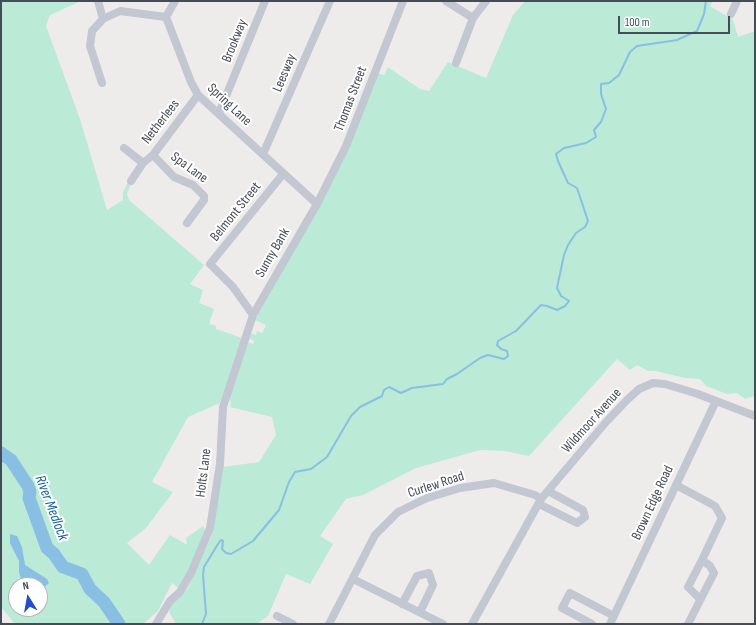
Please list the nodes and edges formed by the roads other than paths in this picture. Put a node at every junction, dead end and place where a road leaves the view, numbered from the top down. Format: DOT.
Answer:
graph roads {
  1 [pos="98,1"];
  2 [pos="175,1"];
  3 [pos="265,1"];
  4 [pos="330,1"];
  5 [pos="403,1"];
  6 [pos="446,1"];
  7 [pos="486,1"];
  8 [pos="737,1"];
  9 [pos="731,14"];
  10 [pos="166,17"];
  11 [pos="473,18"];
  12 [pos="103,20"];
  13 [pos="456,63"];
  14 [pos="102,83"];
  15 [pos="198,95"];
  16 [pos="219,113"];
  17 [pos="124,148"];
  18 [pos="263,154"];
  19 [pos="153,155"];
  20 [pos="142,163"];
  21 [pos="283,174"];
  22 [pos="131,181"];
  23 [pos="317,204"];
  24 [pos="187,223"];
  25 [pos="253,315"];
  26 [pos="716,401"];
  27 [pos="754,415"];
  28 [pos="676,485"];
  29 [pos="548,491"];
  30 [pos="540,502"];
  31 [pos="702,560"];
  32 [pos="353,579"];
  33 [pos="700,599"];
  34 [pos="402,604"];
  35 [pos="420,612"];
  36 [pos="277,616"];
  37 [pos="614,616"];
  38 [pos="156,624"];
  39 [pos="293,624"];
  40 [pos="329,624"];
  41 [pos="444,624"];
  42 [pos="472,624"];
  43 [pos="592,624"];
  44 [pos="610,624"];
  45 [pos="688,624"];
  1 -- 12 [label="street"];
  2 -- 10 [label="street"];
  3 -- 16 [label="street, Brookway"];
  4 -- 18 [label="street, Leesway"];
  5 -- 23 [label="street, Thomas Street"];
  6 -- 11 [label="street"];
  7 -- 11 [label="street"];
  8 -- 9 [label="street"];
  10 -- 12 [label="street"];
  10 -- 15 [label="street, Spring Lane"];
  11 -- 13 [label="street"];
  12 -- 14 [label="street"];
  15 -- 16 [label="street, Spring Lane"];
  15 -- 19 [label="street, Netherlees"];
  16 -- 18 [label="street, Spring Lane"];
  17 -- 20 [label="street, Netherlees"];
  18 -- 21 [label="street, Spring Lane"];
  19 -- 20 [label="street, Netherlees"];
  19 -- 24 [label="street, Spa Lane"];
  20 -- 22 [label="street, Netherlees"];
  21 -- 23 [label="street, Spring Lane"];
  21 -- 25 [label="street, Belmont Street"];
  23 -- 25 [label="street, Sunny Bank"];
  25 -- 38 [label="street, Holts Lane"];
  26 -- 27 [label="street, Wildmoor Avenue"];
  26 -- 28 [label="street, Brown Edge Road"];
  26 -- 29 [label="street, Wildmoor Avenue"];
  28 -- 31 [label="street"];
  28 -- 37 [label="street, Brown Edge Road"];
  29 -- 30 [label="street, Wildmoor Avenue"];
  29 -- 30 [label="street"];
  30 -- 32 [label="street, Curlew Road"];
  30 -- 42 [label="street, Wildmoor Avenue"];
  31 -- 33 [label="street"];
  31 -- 33 [label="street"];
  32 -- 34 [label="street"];
  32 -- 40 [label="street, Curlew Road"];
  33 -- 45 [label="street"];
  34 -- 35 [label="street"];
  34 -- 35 [label="street"];
  35 -- 41 [label="street"];
  36 -- 39 [label="street"];
  37 -- 43 [label="street"];
  37 -- 44 [label="street, Brown Edge Road"];
}
